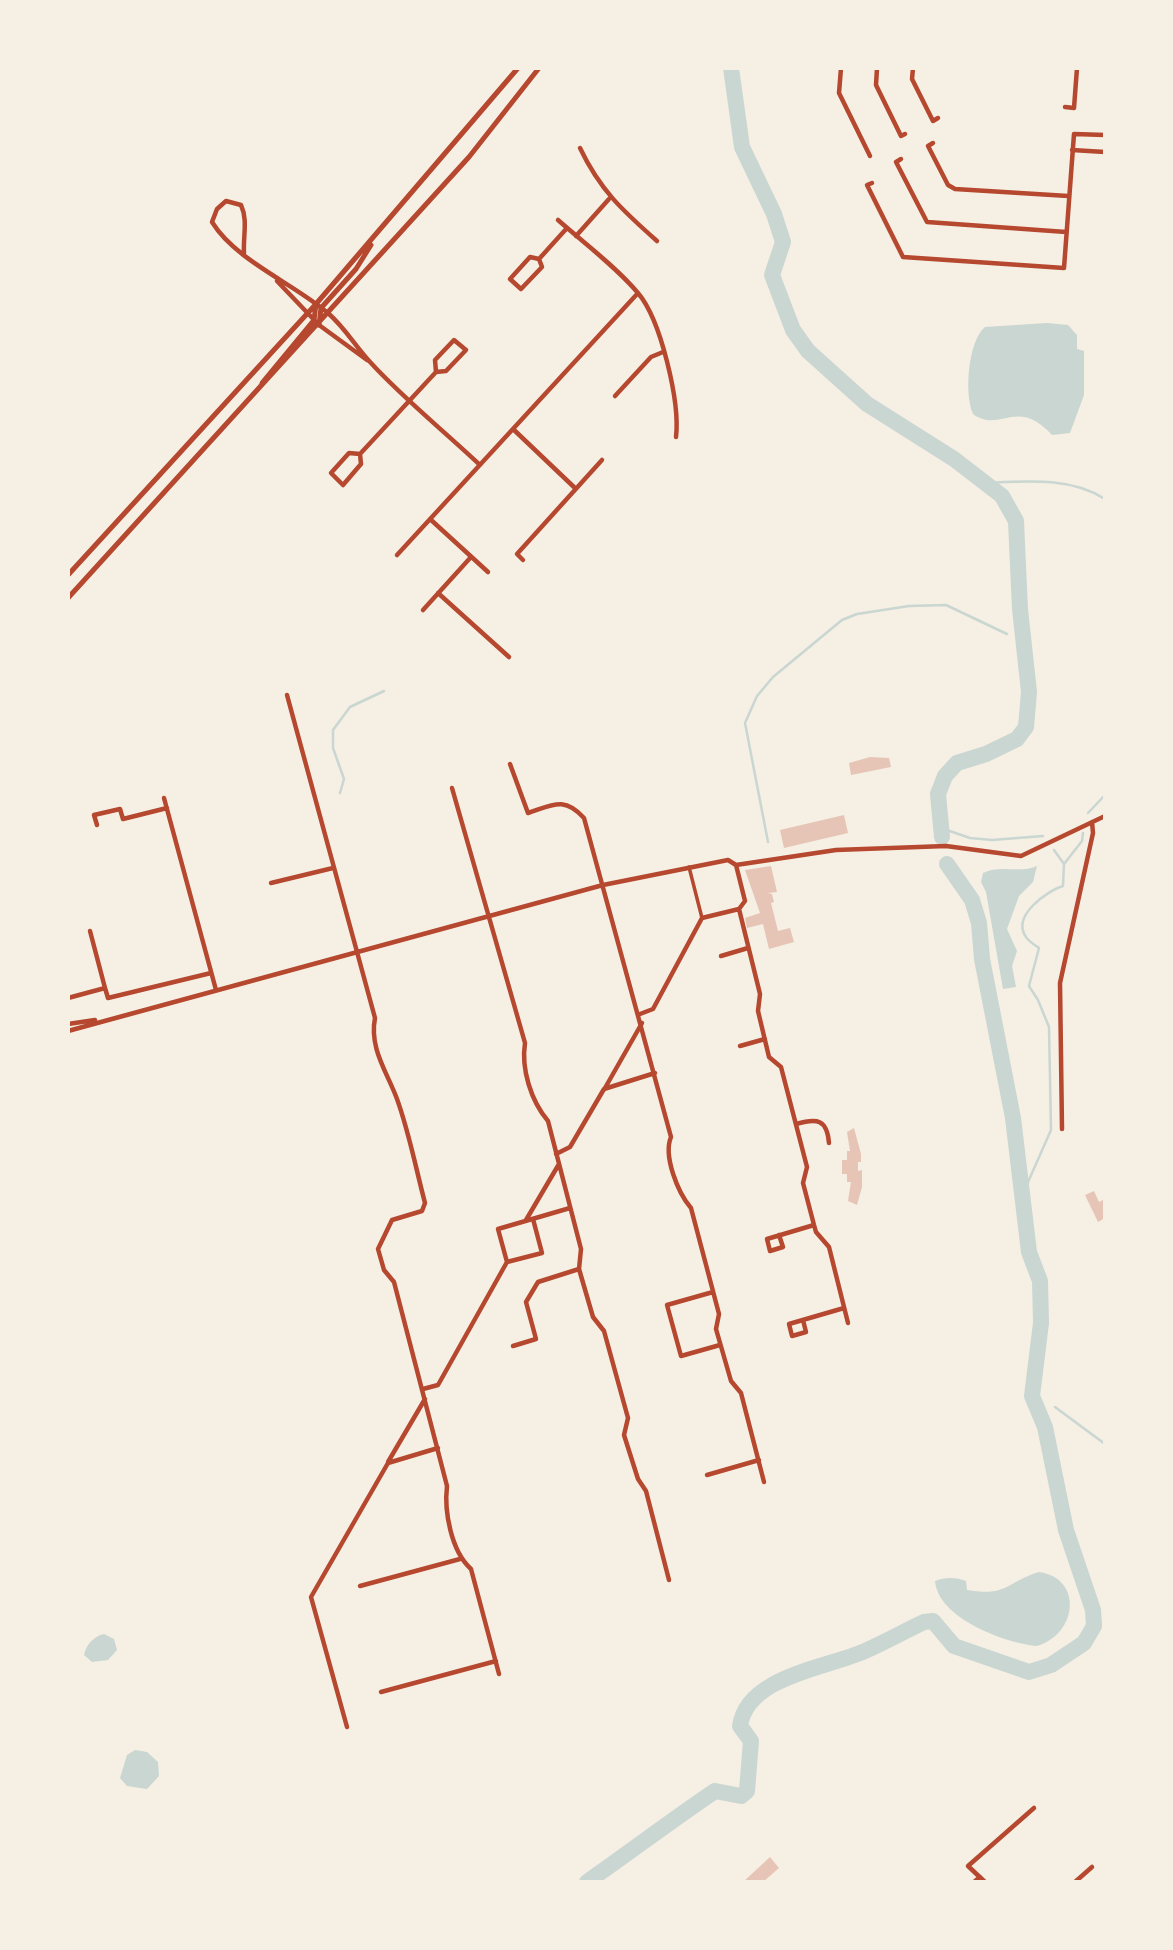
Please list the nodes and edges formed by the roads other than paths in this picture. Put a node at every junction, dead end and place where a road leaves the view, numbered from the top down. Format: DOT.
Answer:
graph roads {
  1 [pos="518,68"];
  2 [pos="539,68"];
  3 [pos="841,68"];
  4 [pos="877,68"];
  5 [pos="913,68"];
  6 [pos="1077,68"];
  7 [pos="1065,107"];
  8 [pos="937,118"];
  9 [pos="905,134"];
  10 [pos="1105,135"];
  11 [pos="933,143"];
  12 [pos="580,148"];
  13 [pos="1072,150"];
  14 [pos="1105,152"];
  15 [pos="870,156"];
  16 [pos="901,159"];
  17 [pos="872,183"];
  18 [pos="1068,196"];
  19 [pos="609,199"];
  20 [pos="558,220"];
  21 [pos="650,222"];
  22 [pos="567,228"];
  23 [pos="643,229"];
  24 [pos="1066,232"];
  25 [pos="576,236"];
  26 [pos="657,241"];
  27 [pos="244,253"];
  28 [pos="539,259"];
  29 [pos="270,273"];
  30 [pos="638,293"];
  31 [pos="319,306"];
  32 [pos="308,313"];
  33 [pos="329,314"];
  34 [pos="314,320"];
  35 [pos="319,326"];
  36 [pos="663,352"];
  37 [pos="371,363"];
  38 [pos="436,372"];
  39 [pos="615,396"];
  40 [pos="410,400"];
  41 [pos="250,401"];
  42 [pos="513,429"];
  43 [pos="676,437"];
  44 [pos="360,454"];
  45 [pos="602,460"];
  46 [pos="480,465"];
  47 [pos="576,489"];
  48 [pos="430,519"];
  49 [pos="397,555"];
  50 [pos="471,557"];
  51 [pos="523,560"];
  52 [pos="488,572"];
  53 [pos="68,575"];
  54 [pos="438,593"];
  55 [pos="68,598"];
  56 [pos="422,610"];
  57 [pos="509,657"];
  58 [pos="287,695"];
  59 [pos="510,765"];
  60 [pos="452,788"];
  61 [pos="164,798"];
  62 [pos="167,808"];
  63 [pos="1105,816"];
  64 [pos="1092,822"];
  65 [pos="96,825"];
  66 [pos="736,865"];
  67 [pos="689,867"];
  68 [pos="333,868"];
  69 [pos="271,883"];
  70 [pos="603,885"];
  71 [pos="739,909"];
  72 [pos="490,916"];
  73 [pos="702,918"];
  74 [pos="90,931"];
  75 [pos="748,948"];
  76 [pos="355,952"];
  77 [pos="721,956"];
  78 [pos="211,973"];
  79 [pos="105,988"];
  80 [pos="216,990"];
  81 [pos="68,998"];
  82 [pos="639,1014"];
  83 [pos="110,1018"];
  84 [pos="642,1023"];
  85 [pos="68,1024"];
  86 [pos="68,1031"];
  87 [pos="765,1039"];
  88 [pos="740,1045"];
  89 [pos="655,1073"];
  90 [pos="604,1089"];
  91 [pos="796,1124"];
  92 [pos="1062,1129"];
  93 [pos="829,1143"];
  94 [pos="556,1154"];
  95 [pos="559,1164"];
  96 [pos="570,1208"];
  97 [pos="533,1219"];
  98 [pos="525,1221"];
  99 [pos="814,1225"];
  100 [pos="779,1235"];
  101 [pos="507,1262"];
  102 [pos="579,1269"];
  103 [pos="713,1292"];
  104 [pos="844,1308"];
  105 [pos="803,1320"];
  106 [pos="848,1323"];
  107 [pos="720,1345"];
  108 [pos="513,1346"];
  109 [pos="423,1389"];
  110 [pos="425,1399"];
  111 [pos="438,1448"];
  112 [pos="759,1460"];
  113 [pos="388,1463"];
  114 [pos="707,1475"];
  115 [pos="764,1482"];
  116 [pos="460,1559"];
  117 [pos="669,1580"];
  118 [pos="360,1586"];
  119 [pos="496,1661"];
  120 [pos="499,1674"];
  121 [pos="381,1692"];
  122 [pos="347,1727"];
  123 [pos="1034,1808"];
  124 [pos="1092,1867"];
  125 [pos="980,1877"];
  126 [pos="974,1882"];
  127 [pos="985,1882"];
  128 [pos="1075,1882"];
  1 -- 31 [label="street"];
  2 -- 33 [label="street"];
  3 -- 15 [label="street"];
  4 -- 9 [label="street"];
  5 -- 8 [label="street"];
  6 -- 7 [label="street"];
  10 -- 13 [label="street"];
  11 -- 18 [label="street"];
  12 -- 19 [label="street"];
  13 -- 14 [label="street"];
  13 -- 18 [label="street"];
  16 -- 24 [label="street"];
  17 -- 24 [label="street"];
  18 -- 24 [label="street"];
  19 -- 23 [label="street"];
  19 -- 25 [label="street"];
  20 -- 22 [label="street"];
  21 -- 23 [label="street"];
  22 -- 25 [label="street"];
  22 -- 28 [label="street"];
  23 -- 26 [label="street"];
  25 -- 30 [label="street"];
  27 -- 27 [label="street"];
  27 -- 29 [label="street"];
  28 -- 28 [label="street"];
  29 -- 31 [label="street"];
  29 -- 32 [label="street"];
  30 -- 36 [label="street"];
  30 -- 42 [label="street"];
  31 -- 32 [label="street"];
  31 -- 33 [label="street"];
  31 -- 34 [label="street"];
  31 -- 35 [label="street"];
  32 -- 34 [label="street"];
  32 -- 53 [label="street"];
  33 -- 35 [label="street"];
  33 -- 37 [label="street"];
  34 -- 35 [label="street"];
  34 -- 41 [label="street"];
  35 -- 37 [label="street"];
  35 -- 41 [label="street"];
  36 -- 39 [label="street"];
  36 -- 43 [label="street"];
  37 -- 40 [label="street"];
  38 -- 38 [label="street"];
  38 -- 40 [label="street"];
  40 -- 44 [label="street"];
  40 -- 46 [label="street"];
  41 -- 55 [label="street"];
  42 -- 46 [label="street"];
  42 -- 47 [label="street"];
  44 -- 44 [label="street"];
  45 -- 47 [label="street"];
  46 -- 48 [label="street"];
  47 -- 51 [label="street"];
  48 -- 49 [label="street"];
  48 -- 50 [label="street"];
  50 -- 52 [label="street"];
  50 -- 54 [label="street"];
  54 -- 56 [label="street"];
  54 -- 57 [label="street"];
  58 -- 68 [label="street"];
  59 -- 70 [label="street"];
  60 -- 72 [label="street"];
  61 -- 62 [label="street"];
  62 -- 65 [label="street"];
  62 -- 78 [label="street"];
  63 -- 64 [label="street"];
  64 -- 66 [label="street"];
  64 -- 92 [label="street"];
  66 -- 67 [label="street"];
  66 -- 71 [label="street"];
  67 -- 70 [label="street"];
  67 -- 73 [label="street"];
  68 -- 69 [label="street"];
  68 -- 76 [label="street"];
  70 -- 72 [label="street"];
  70 -- 82 [label="street"];
  71 -- 73 [label="street"];
  71 -- 75 [label="street"];
  72 -- 76 [label="street"];
  72 -- 94 [label="street"];
  73 -- 82 [label="street"];
  74 -- 79 [label="street"];
  75 -- 77 [label="street"];
  75 -- 87 [label="street"];
  76 -- 80 [label="street"];
  76 -- 109 [label="street"];
  78 -- 79 [label="street"];
  78 -- 80 [label="street"];
  79 -- 81 [label="street"];
  80 -- 83 [label="street"];
  82 -- 84 [label="street"];
  83 -- 85 [label="street"];
  83 -- 86 [label="street"];
  84 -- 89 [label="street"];
  84 -- 90 [label="street"];
  87 -- 88 [label="street"];
  87 -- 91 [label="street"];
  89 -- 90 [label="street"];
  89 -- 103 [label="street"];
  90 -- 94 [label="street"];
  91 -- 93 [label="street"];
  91 -- 99 [label="street"];
  94 -- 95 [label="street"];
  95 -- 96 [label="street"];
  95 -- 98 [label="street"];
  96 -- 97 [label="street"];
  96 -- 102 [label="street"];
  97 -- 98 [label="street"];
  97 -- 101 [label="street"];
  98 -- 101 [label="street"];
  99 -- 100 [label="street"];
  99 -- 104 [label="street"];
  101 -- 109 [label="street"];
  102 -- 108 [label="street"];
  102 -- 117 [label="street"];
  103 -- 107 [label="street"];
  103 -- 107 [label="street"];
  104 -- 105 [label="street"];
  104 -- 106 [label="street"];
  107 -- 112 [label="street"];
  109 -- 110 [label="street"];
  110 -- 111 [label="street"];
  110 -- 113 [label="street"];
  111 -- 113 [label="street"];
  111 -- 116 [label="street"];
  112 -- 114 [label="street"];
  112 -- 115 [label="street"];
  113 -- 122 [label="street"];
  116 -- 118 [label="street"];
  116 -- 119 [label="street"];
  119 -- 120 [label="street"];
  119 -- 121 [label="street"];
  123 -- 125 [label="street"];
  124 -- 128 [label="street"];
  125 -- 126 [label="street"];
  125 -- 127 [label="street"];
}
